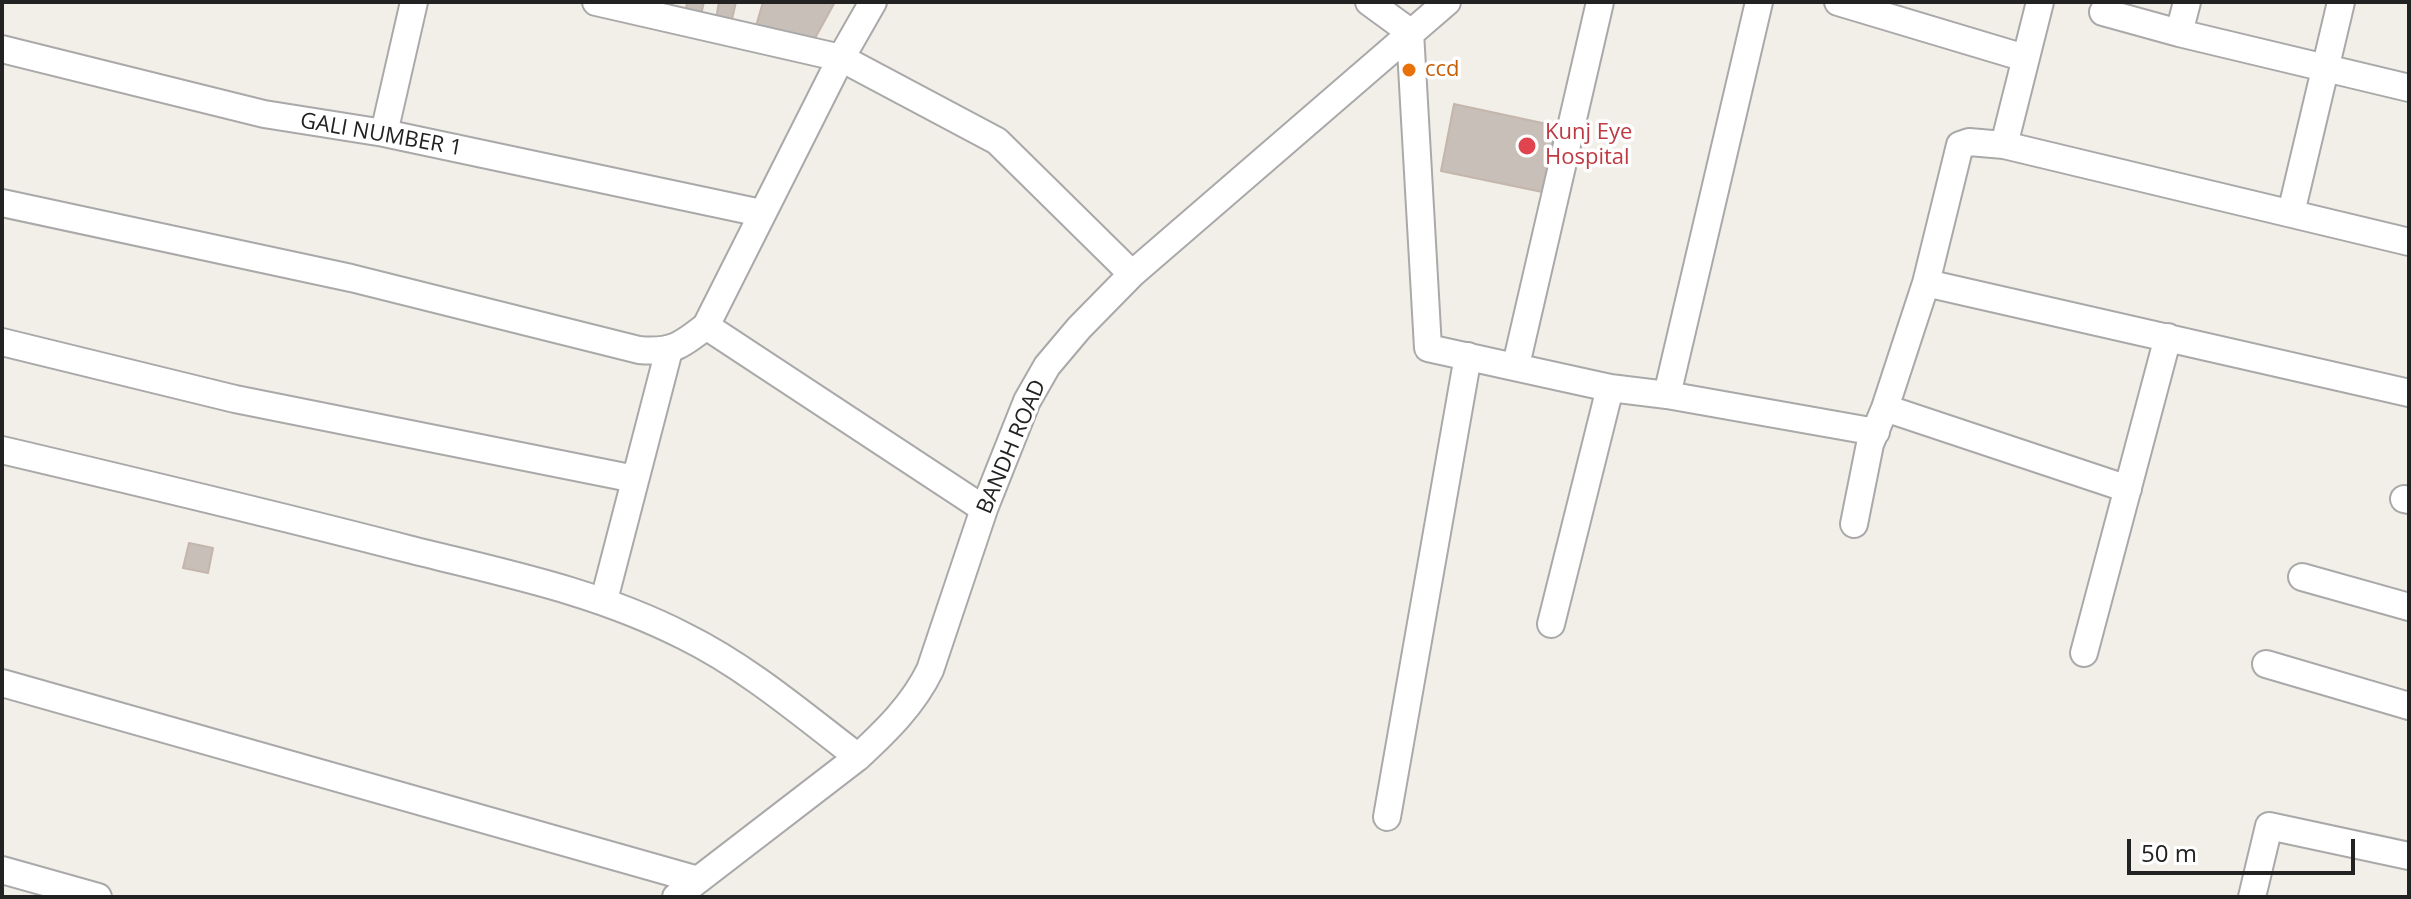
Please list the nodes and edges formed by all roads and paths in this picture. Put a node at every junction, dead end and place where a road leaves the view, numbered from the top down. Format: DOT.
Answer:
graph roads {
  1 [pos="414,2"];
  2 [pos="596,2"];
  3 [pos="873,2"];
  4 [pos="1369,2"];
  5 [pos="1447,2"];
  6 [pos="1600,2"];
  7 [pos="1759,2"];
  8 [pos="1838,2"];
  9 [pos="2040,2"];
  10 [pos="2187,2"];
  11 [pos="2341,2"];
  12 [pos="2103,12"];
  13 [pos="1410,32"];
  14 [pos="2179,33"];
  15 [pos="2,49"];
  16 [pos="841,58"];
  17 [pos="2025,58"];
  18 [pos="2326,68"];
  19 [pos="2409,88"];
  20 [pos="384,133"];
  21 [pos="2004,145"];
  22 [pos="2,203"];
  23 [pos="761,213"];
  24 [pos="2291,213"];
  25 [pos="2409,242"];
  26 [pos="1132,274"];
  27 [pos="1926,283"];
  28 [pos="706,326"];
  29 [pos="2168,337"];
  30 [pos="2,342"];
  31 [pos="669,350"];
  32 [pos="1468,356"];
  33 [pos="1516,365"];
  34 [pos="1610,388"];
  35 [pos="2409,393"];
  36 [pos="1667,395"];
  37 [pos="1880,420"];
  38 [pos="2,450"];
  39 [pos="635,479"];
  40 [pos="2128,489"];
  41 [pos="984,509"];
  42 [pos="1854,524"];
  43 [pos="2302,577"];
  44 [pos="604,600"];
  45 [pos="2409,607"];
  46 [pos="1551,624"];
  47 [pos="2084,653"];
  48 [pos="2266,664"];
  49 [pos="2,683"];
  50 [pos="2409,706"];
  51 [pos="858,757"];
  52 [pos="1387,817"];
  53 [pos="2409,856"];
  54 [pos="2,870"];
  55 [pos="698,880"];
  56 [pos="98,897"];
  57 [pos="676,897"];
  58 [pos="2252,897"];
  1 -- 20 [label="street"];
  2 -- 16 [label="street"];
  3 -- 16 [label="street"];
  4 -- 13 [label="street"];
  5 -- 13 [label="street, BANDH ROAD"];
  6 -- 33 [label="street"];
  7 -- 36 [label="street"];
  8 -- 17 [label="street"];
  9 -- 17 [label="street"];
  10 -- 14 [label="street"];
  11 -- 18 [label="street"];
  12 -- 14 [label="street"];
  13 -- 26 [label="street, BANDH ROAD"];
  13 -- 32 [label="street"];
  14 -- 18 [label="street"];
  15 -- 20 [label="street, GALI NUMBER 1"];
  16 -- 23 [label="street"];
  16 -- 26 [label="street"];
  17 -- 21 [label="street"];
  18 -- 19 [label="street"];
  18 -- 24 [label="street"];
  20 -- 23 [label="street, GALI NUMBER 1"];
  21 -- 24 [label="street"];
  21 -- 27 [label="street"];
  22 -- 31 [label="street"];
  23 -- 28 [label="street"];
  24 -- 25 [label="street"];
  26 -- 41 [label="street, BANDH ROAD"];
  27 -- 29 [label="street"];
  27 -- 37 [label="street"];
  28 -- 31 [label="street"];
  28 -- 41 [label="street"];
  29 -- 35 [label="street"];
  29 -- 40 [label="street"];
  30 -- 39 [label="street"];
  31 -- 39 [label="street"];
  32 -- 33 [label="street"];
  32 -- 52 [label="street"];
  33 -- 34 [label="street"];
  34 -- 36 [label="street"];
  34 -- 46 [label="street"];
  36 -- 37 [label="street"];
  37 -- 40 [label="street"];
  37 -- 42 [label="street"];
  38 -- 44 [label="street"];
  39 -- 44 [label="street"];
  40 -- 47 [label="street"];
  41 -- 51 [label="street, BANDH ROAD"];
  43 -- 45 [label="street"];
  44 -- 51 [label="street"];
  48 -- 50 [label="street"];
  49 -- 55 [label="street"];
  51 -- 55 [label="street, BANDH ROAD"];
  53 -- 58 [label="street"];
  54 -- 56 [label="street"];
  55 -- 57 [label="street, BANDH ROAD"];
}
